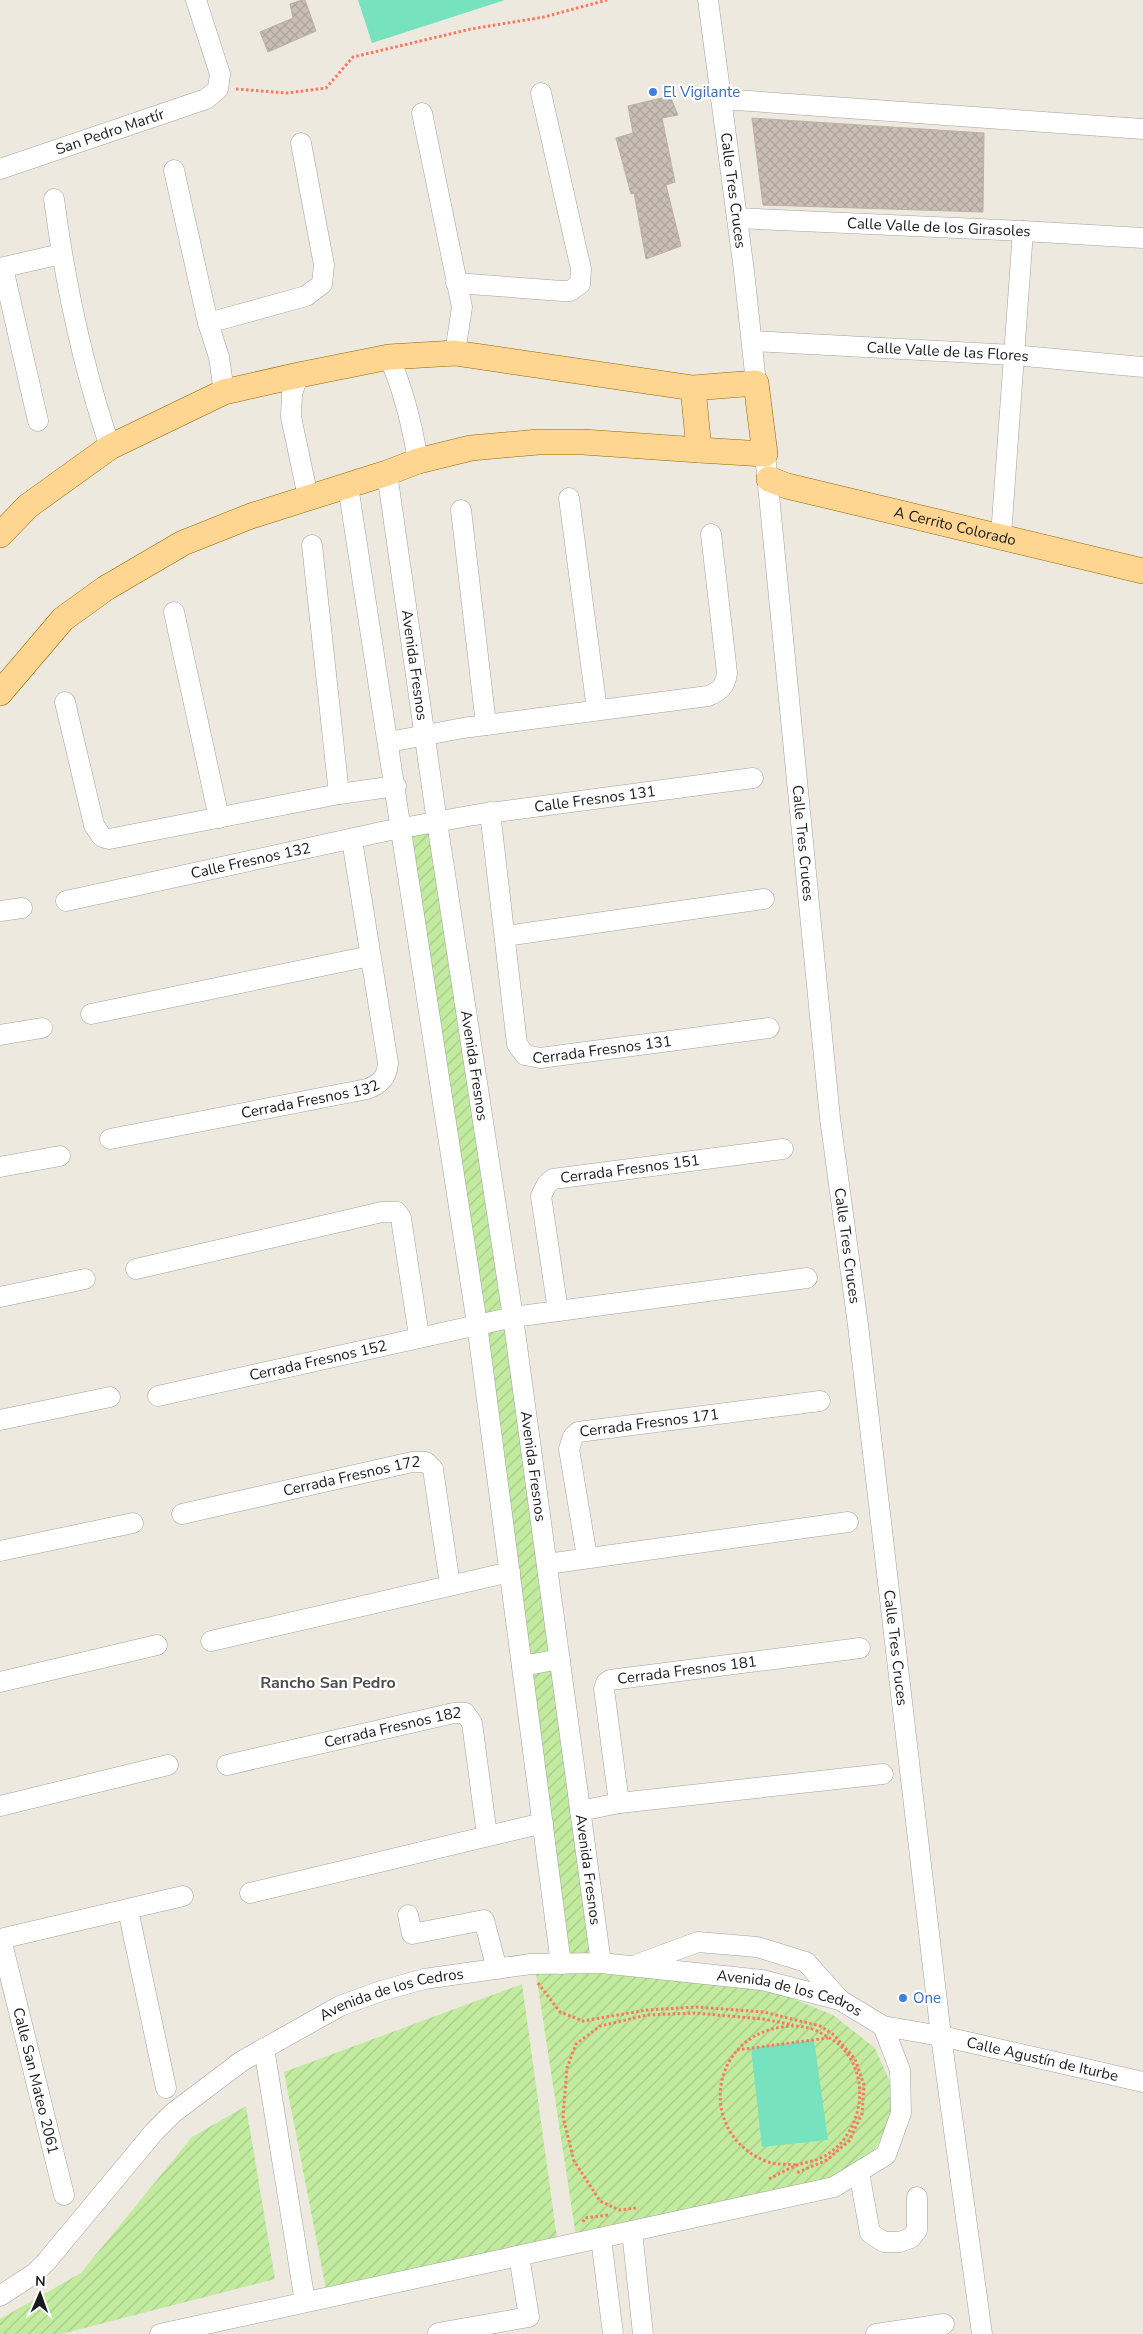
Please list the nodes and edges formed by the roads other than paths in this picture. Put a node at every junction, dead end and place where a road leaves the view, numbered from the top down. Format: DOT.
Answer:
graph roads {
  1 [pos="196,0"];
  2 [pos="708,0"];
  3 [pos="541,93"];
  4 [pos="721,98"];
  5 [pos="422,113"];
  6 [pos="1143,129"];
  7 [pos="301,143"];
  8 [pos="0,169"];
  9 [pos="174,170"];
  10 [pos="54,199"];
  11 [pos="736,218"];
  12 [pos="1023,231"];
  13 [pos="1143,238"];
  14 [pos="61,254"];
  15 [pos="1,268"];
  16 [pos="456,283"];
  17 [pos="208,323"];
  18 [pos="752,341"];
  19 [pos="455,353"];
  20 [pos="1013,355"];
  21 [pos="389,357"];
  22 [pos="1143,367"];
  23 [pos="299,375"];
  24 [pos="756,383"];
  25 [pos="693,388"];
  26 [pos="224,392"];
  27 [pos="38,422"];
  28 [pos="110,447"];
  29 [pos="699,450"];
  30 [pos="765,454"];
  31 [pos="418,461"];
  32 [pos="387,473"];
  33 [pos="769,479"];
  34 [pos="348,486"];
  35 [pos="308,497"];
  36 [pos="569,498"];
  37 [pos="461,510"];
  38 [pos="711,534"];
  39 [pos="0,535"];
  40 [pos="1000,536"];
  41 [pos="312,545"];
  42 [pos="1143,571"];
  43 [pos="174,612"];
  44 [pos="0,694"];
  45 [pos="65,702"];
  46 [pos="597,710"];
  47 [pos="486,725"];
  48 [pos="424,736"];
  49 [pos="389,742"];
  50 [pos="754,778"];
  51 [pos="396,786"];
  52 [pos="339,794"];
  53 [pos="490,812"];
  54 [pos="219,818"];
  55 [pos="437,822"];
  56 [pos="401,829"];
  57 [pos="352,840"];
  58 [pos="764,899"];
  59 [pos="66,901"];
  60 [pos="22,908"];
  61 [pos="0,911"];
  62 [pos="505,936"];
  63 [pos="370,956"];
  64 [pos="91,1014"];
  65 [pos="42,1028"];
  66 [pos="769,1028"];
  67 [pos="0,1035"];
  68 [pos="110,1139"];
  69 [pos="783,1149"];
  70 [pos="60,1156"];
  71 [pos="0,1167"];
  72 [pos="136,1269"];
  73 [pos="807,1278"];
  74 [pos="85,1279"];
  75 [pos="0,1297"];
  76 [pos="558,1312"];
  77 [pos="513,1317"];
  78 [pos="477,1324"];
  79 [pos="419,1336"];
  80 [pos="158,1396"];
  81 [pos="110,1398"];
  82 [pos="820,1401"];
  83 [pos="0,1420"];
  84 [pos="182,1514"];
  85 [pos="133,1522"];
  86 [pos="848,1522"];
  87 [pos="0,1551"];
  88 [pos="587,1557"];
  89 [pos="547,1564"];
  90 [pos="510,1572"];
  91 [pos="450,1585"];
  92 [pos="211,1640"];
  93 [pos="157,1645"];
  94 [pos="860,1648"];
  95 [pos="560,1659"];
  96 [pos="522,1666"];
  97 [pos="0,1682"];
  98 [pos="168,1765"];
  99 [pos="227,1765"];
  100 [pos="883,1774"];
  101 [pos="619,1804"];
  102 [pos="0,1806"];
  103 [pos="580,1811"];
  104 [pos="543,1823"];
  105 [pos="487,1835"];
  106 [pos="250,1893"];
  107 [pos="183,1896"];
  108 [pos="128,1910"];
  109 [pos="412,1934"];
  110 [pos="0,1939"];
  111 [pos="601,1963"];
  112 [pos="561,1964"];
  113 [pos="634,1966"];
  114 [pos="497,1970"];
  115 [pos="840,2000"];
  116 [pos="883,2026"];
  117 [pos="941,2036"];
  118 [pos="264,2048"];
  119 [pos="1143,2082"];
  120 [pos="166,2088"];
  121 [pos="858,2172"];
  122 [pos="64,2195"];
  123 [pos="917,2197"];
  124 [pos="632,2231"];
  125 [pos="602,2238"];
  126 [pos="519,2256"];
  127 [pos="0,2296"];
  128 [pos="305,2302"];
  129 [pos="944,2324"];
  130 [pos="438,2333"];
  131 [pos="160,2334"];
  132 [pos="613,2334"];
  133 [pos="643,2334"];
  134 [pos="876,2334"];
  135 [pos="982,2334"];
  1 -- 8 [label="street, San Pedro Martír"];
  2 -- 4 [label="street, Calle Tres Cruces"];
  3 -- 16 [label="street"];
  4 -- 6 [label="street"];
  4 -- 11 [label="street, Calle Tres Cruces"];
  5 -- 16 [label="street"];
  7 -- 17 [label="street"];
  9 -- 17 [label="street"];
  10 -- 14 [label="street"];
  11 -- 12 [label="street, Calle Valle de los Girasoles"];
  11 -- 18 [label="street, Calle Tres Cruces"];
  12 -- 13 [label="street, Calle Valle de los Girasoles"];
  12 -- 20 [label="street"];
  14 -- 15 [label="street"];
  14 -- 28 [label="street"];
  15 -- 27 [label="street"];
  16 -- 19 [label="street"];
  17 -- 26 [label="street"];
  18 -- 20 [label="street, Calle Valle de las Flores"];
  18 -- 24 [label="street, Calle Tres Cruces"];
  19 -- 21 [label="main road"];
  19 -- 25 [label="main road"];
  20 -- 22 [label="street, Calle Valle de las Flores"];
  20 -- 40 [label="street"];
  21 -- 23 [label="main road"];
  21 -- 31 [label="street"];
  23 -- 26 [label="main road"];
  23 -- 35 [label="street"];
  24 -- 25 [label="main road"];
  24 -- 30 [label="main road"];
  25 -- 29 [label="main road"];
  26 -- 28 [label="main road"];
  28 -- 39 [label="main road"];
  29 -- 30 [label="main road"];
  29 -- 31 [label="main road"];
  30 -- 33 [label="street, Calle Tres Cruces"];
  31 -- 32 [label="main road"];
  32 -- 34 [label="main road"];
  32 -- 48 [label="street, Avenida Fresnos"];
  33 -- 40 [label="main road, A Cerrito Colorado"];
  33 -- 117 [label="street, Calle Tres Cruces"];
  34 -- 35 [label="main road"];
  34 -- 49 [label="street"];
  35 -- 44 [label="main road"];
  36 -- 46 [label="street"];
  37 -- 47 [label="street"];
  38 -- 46 [label="street"];
  40 -- 42 [label="main road, A Cerrito Colorado"];
  41 -- 52 [label="street"];
  43 -- 54 [label="street"];
  45 -- 54 [label="street"];
  46 -- 47 [label="street"];
  47 -- 48 [label="street"];
  48 -- 49 [label="street"];
  48 -- 55 [label="street, Avenida Fresnos"];
  49 -- 51 [label="street"];
  50 -- 53 [label="street, Calle Fresnos 131"];
  51 -- 52 [label="street"];
  51 -- 56 [label="street"];
  52 -- 54 [label="street"];
  53 -- 55 [label="street, Calle Fresnos 131"];
  53 -- 62 [label="street, Cerrada Fresnos 131"];
  55 -- 56 [label="street, Calle Fresnos 132"];
  55 -- 77 [label="street, Avenida Fresnos"];
  56 -- 57 [label="street, Calle Fresnos 132"];
  56 -- 78 [label="street"];
  57 -- 59 [label="street, Calle Fresnos 132"];
  57 -- 63 [label="street, Cerrada Fresnos 132"];
  58 -- 62 [label="street"];
  60 -- 61 [label="street"];
  62 -- 66 [label="street, Cerrada Fresnos 131"];
  63 -- 64 [label="street"];
  63 -- 68 [label="street, Cerrada Fresnos 132"];
  65 -- 67 [label="street"];
  69 -- 76 [label="street, Cerrada Fresnos 151"];
  70 -- 71 [label="street"];
  72 -- 79 [label="street"];
  73 -- 76 [label="street"];
  74 -- 75 [label="street"];
  76 -- 77 [label="street"];
  77 -- 78 [label="street"];
  77 -- 89 [label="street, Avenida Fresnos"];
  78 -- 79 [label="street, Cerrada Fresnos 152"];
  78 -- 90 [label="street"];
  79 -- 80 [label="street, Cerrada Fresnos 152"];
  81 -- 83 [label="street"];
  82 -- 88 [label="street, Cerrada Fresnos 171"];
  84 -- 91 [label="street, Cerrada Fresnos 172"];
  85 -- 87 [label="street"];
  86 -- 88 [label="street"];
  88 -- 89 [label="street"];
  89 -- 95 [label="street, Avenida Fresnos"];
  90 -- 91 [label="street"];
  90 -- 96 [label="street"];
  91 -- 92 [label="street"];
  93 -- 97 [label="street"];
  94 -- 101 [label="street, Cerrada Fresnos 181"];
  95 -- 96 [label="street"];
  95 -- 103 [label="street, Avenida Fresnos"];
  96 -- 104 [label="street"];
  98 -- 102 [label="street"];
  99 -- 105 [label="street, Cerrada Fresnos 182"];
  100 -- 101 [label="street"];
  101 -- 103 [label="street"];
  103 -- 111 [label="street, Avenida Fresnos"];
  104 -- 105 [label="street"];
  104 -- 112 [label="street"];
  105 -- 106 [label="street"];
  107 -- 108 [label="street"];
  108 -- 110 [label="street"];
  108 -- 120 [label="street"];
  109 -- 114 [label="street"];
  110 -- 122 [label="street, Calle San Mateo 2061"];
  111 -- 112 [label="street, Avenida de los Cedros"];
  111 -- 113 [label="street, Avenida de los Cedros"];
  112 -- 114 [label="street, Avenida de los Cedros"];
  113 -- 115 [label="street, Avenida de los Cedros"];
  113 -- 115 [label="street"];
  114 -- 118 [label="street, Avenida de los Cedros"];
  115 -- 116 [label="street, Avenida de los Cedros"];
  116 -- 117 [label="street, Avenida de los Cedros"];
  116 -- 121 [label="street"];
  117 -- 119 [label="street, Calle Agustín de Iturbe"];
  117 -- 135 [label="street, Calle Tres Cruces"];
  118 -- 127 [label="street, Avenida de los Cedros"];
  118 -- 128 [label="street"];
  121 -- 123 [label="street"];
  121 -- 124 [label="street"];
  124 -- 125 [label="street"];
  124 -- 133 [label="street"];
  125 -- 126 [label="street"];
  125 -- 132 [label="street"];
  126 -- 128 [label="street"];
  126 -- 130 [label="street"];
  128 -- 131 [label="street"];
  129 -- 134 [label="street"];
}
